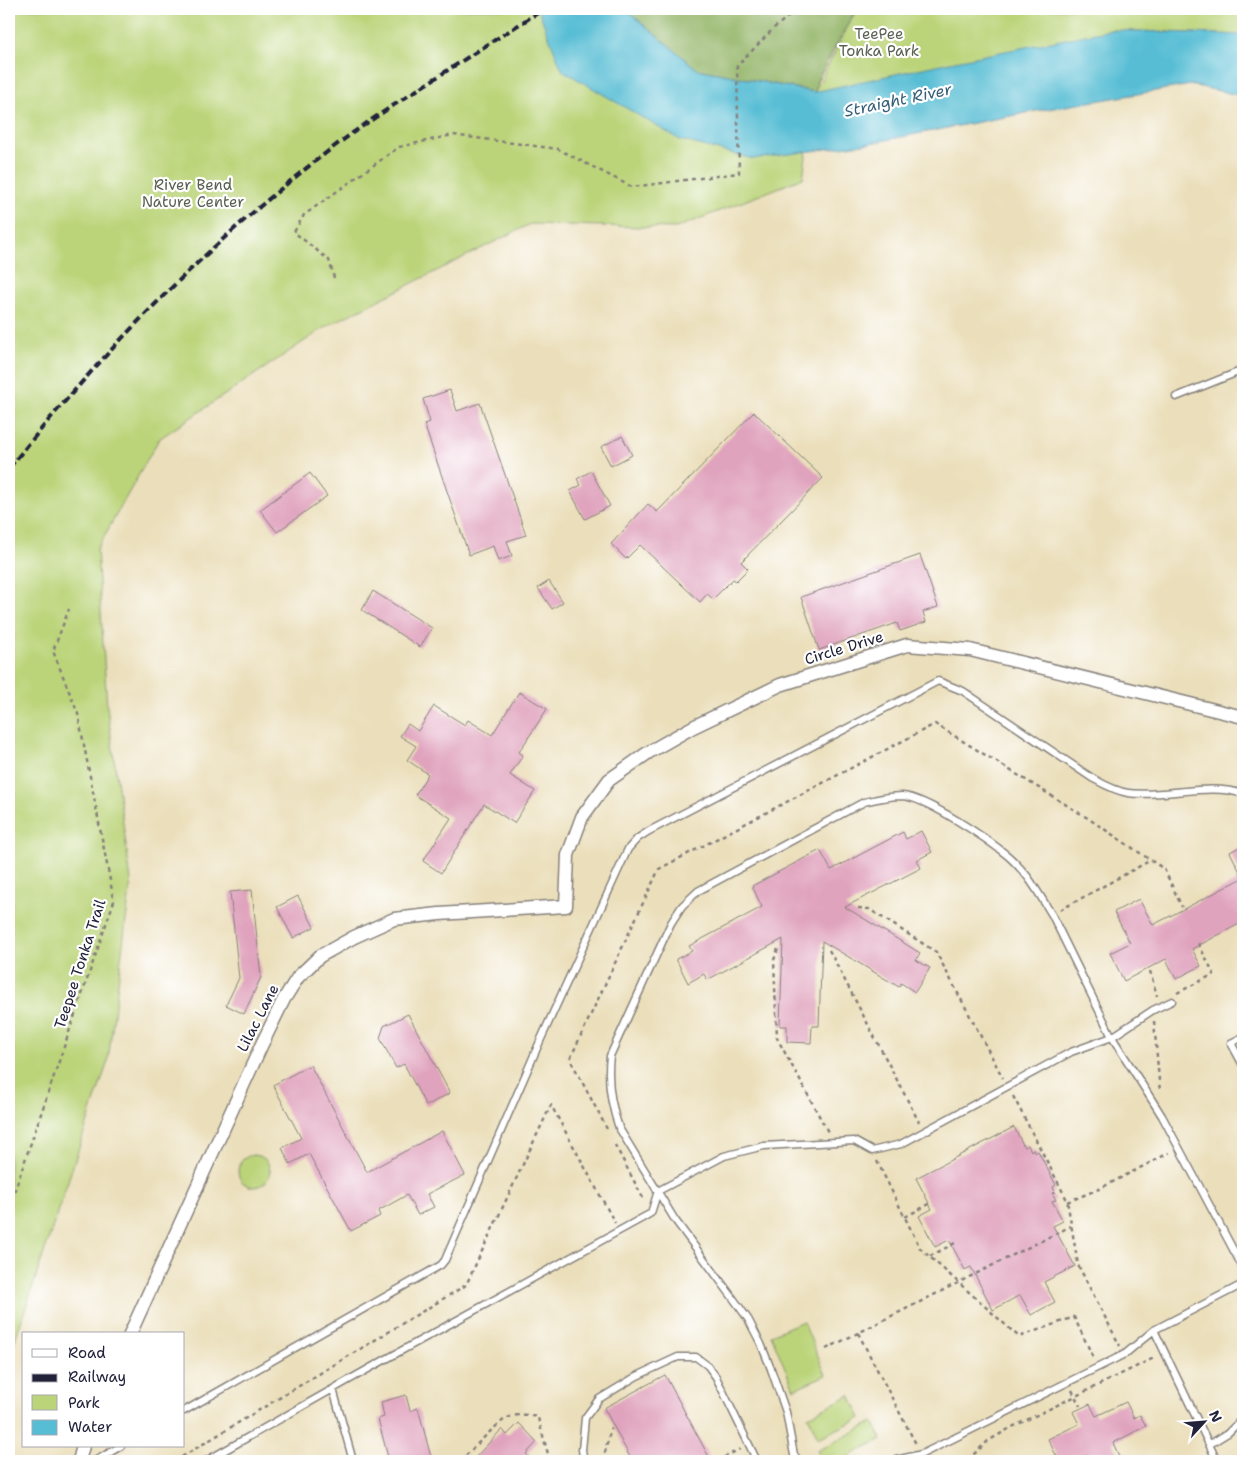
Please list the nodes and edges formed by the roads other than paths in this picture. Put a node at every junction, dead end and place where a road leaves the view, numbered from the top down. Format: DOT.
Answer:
graph roads {
  1 [pos="1243,370"];
  2 [pos="1176,397"];
  3 [pos="1243,717"];
  4 [pos="1243,794"];
  5 [pos="566,906"];
  6 [pos="1173,998"];
  7 [pos="1112,1037"];
  8 [pos="1243,1037"];
  9 [pos="1243,1065"];
  10 [pos="658,1191"];
  11 [pos="1243,1268"];
  12 [pos="1243,1284"];
  13 [pos="1154,1330"];
  14 [pos="131,1332"];
  15 [pos="333,1389"];
  16 [pos="185,1410"];
  17 [pos="1243,1418"];
  18 [pos="1210,1444"];
  19 [pos="82,1448"];
  20 [pos="118,1448"];
  21 [pos="79,1461"];
  22 [pos="95,1461"];
  23 [pos="206,1461"];
  24 [pos="353,1461"];
  25 [pos="584,1461"];
  26 [pos="756,1461"];
  27 [pos="799,1461"];
  28 [pos="892,1461"];
  29 [pos="1217,1461"];
  1 -- 2 [label="lane"];
  3 -- 5 [label="street, Circle Drive"];
  4 -- 16 [label="lane"];
  5 -- 14 [label="street, Lilac Lane"];
  6 -- 7 [label="lane"];
  7 -- 10 [label="lane"];
  7 -- 10 [label="lane"];
  7 -- 11 [label="lane"];
  8 -- 9 [label="lane"];
  10 -- 15 [label="lane"];
  10 -- 27 [label="lane"];
  12 -- 13 [label="lane"];
  13 -- 18 [label="lane"];
  13 -- 28 [label="lane"];
  15 -- 23 [label="lane"];
  15 -- 24 [label="lane"];
  17 -- 18 [label="lane"];
  18 -- 29 [label="lane"];
  19 -- 21 [label="street"];
  20 -- 22 [label="lane"];
  25 -- 26 [label="lane"];
}
